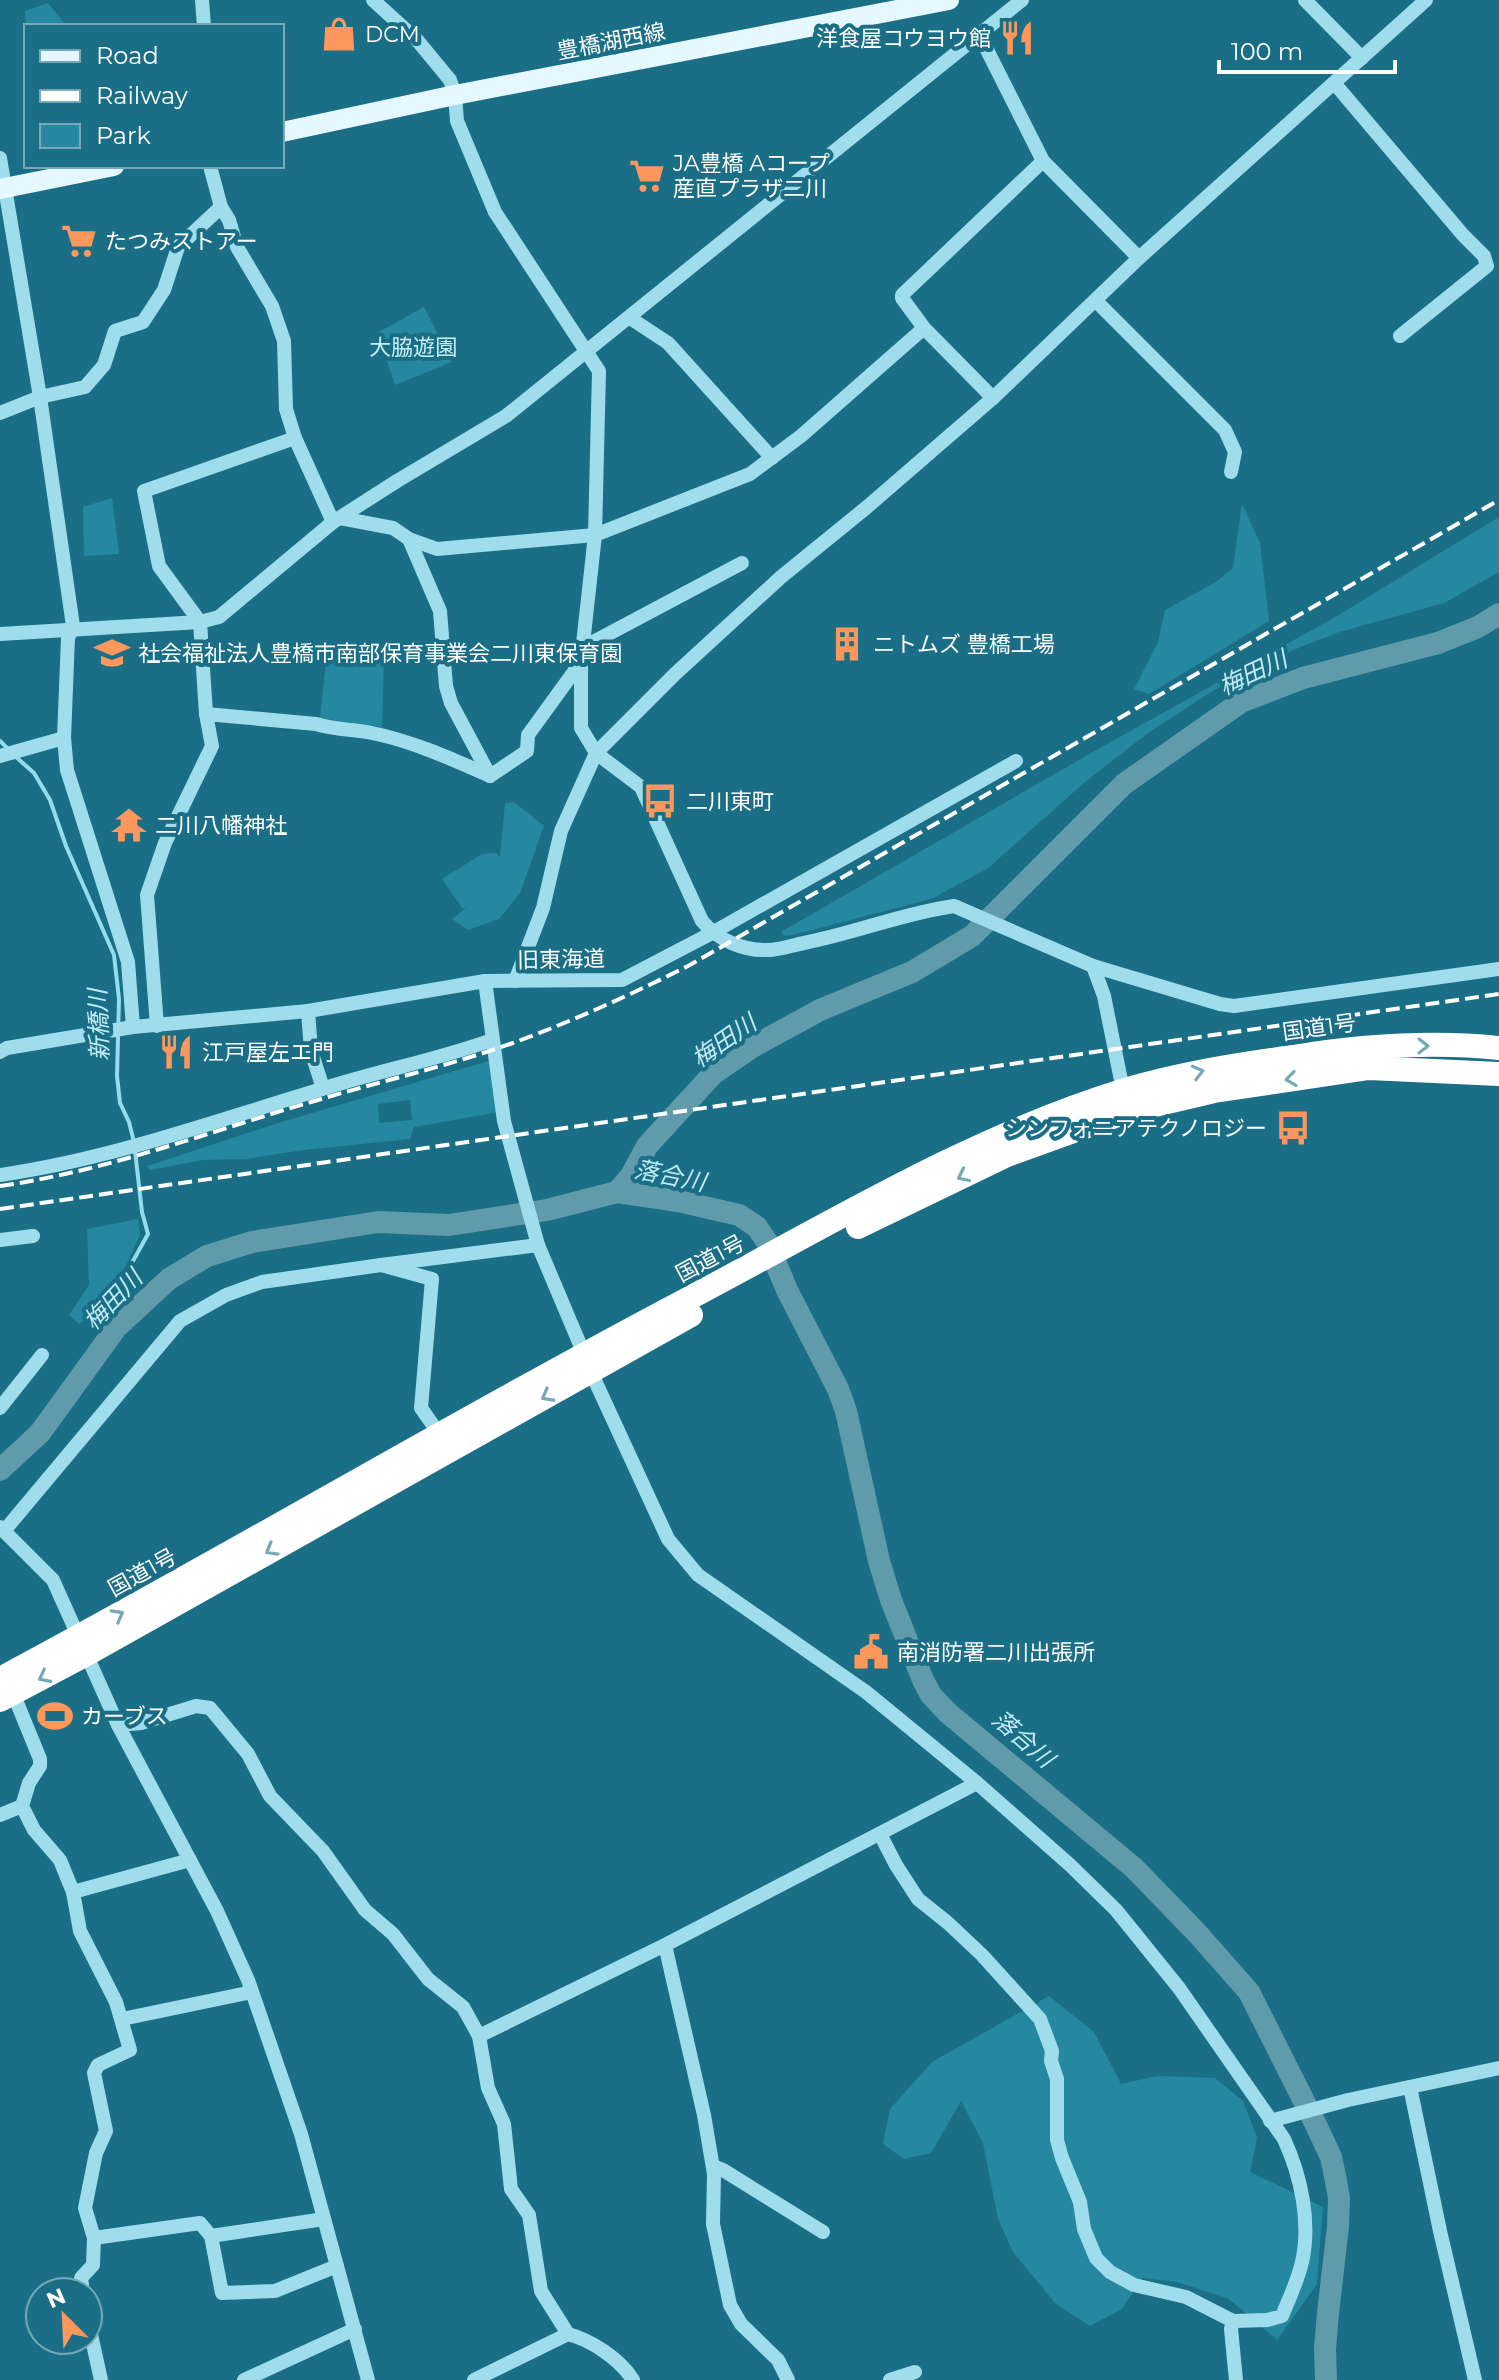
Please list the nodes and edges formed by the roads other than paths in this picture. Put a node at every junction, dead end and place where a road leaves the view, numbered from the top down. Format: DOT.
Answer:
graph roads {
  1 [pos="202,0"];
  2 [pos="373,0"];
  3 [pos="949,0"];
  4 [pos="1022,0"];
  5 [pos="1305,0"];
  6 [pos="1426,0"];
  7 [pos="204,24"];
  8 [pos="979,34"];
  9 [pos="1362,58"];
  10 [pos="1335,84"];
  11 [pos="455,95"];
  12 [pos="284,132"];
  13 [pos="0,158"];
  14 [pos="1043,161"];
  15 [pos="104,168"];
  16 [pos="211,168"];
  17 [pos="2,188"];
  18 [pos="221,207"];
  19 [pos="1139,258"];
  20 [pos="1096,301"];
  21 [pos="630,318"];
  22 [pos="924,328"];
  23 [pos="1400,336"];
  24 [pos="589,352"];
  25 [pos="40,397"];
  26 [pos="993,398"];
  27 [pos="0,413"];
  28 [pos="295,438"];
  29 [pos="772,458"];
  30 [pos="1231,472"];
  31 [pos="336,520"];
  32 [pos="595,535"];
  33 [pos="409,539"];
  34 [pos="742,563"];
  35 [pos="200,622"];
  36 [pos="71,631"];
  37 [pos="0,634"];
  38 [pos="581,655"];
  39 [pos="206,714"];
  40 [pos="64,738"];
  41 [pos="596,753"];
  42 [pos="2,756"];
  43 [pos="1016,761"];
  44 [pos="490,776"];
  45 [pos="712,933"];
  46 [pos="1093,966"];
  47 [pos="1499,969"];
  48 [pos="485,981"];
  49 [pos="515,981"];
  50 [pos="308,1011"];
  51 [pos="157,1026"];
  52 [pos="123,1029"];
  53 [pos="492,1040"];
  54 [pos="1499,1048"];
  55 [pos="0,1052"];
  56 [pos="1499,1074"];
  57 [pos="323,1088"];
  58 [pos="1126,1101"];
  59 [pos="0,1175"];
  60 [pos="33,1236"];
  61 [pos="0,1240"];
  62 [pos="538,1243"];
  63 [pos="381,1265"];
  64 [pos="42,1355"];
  65 [pos="588,1363"];
  66 [pos="0,1408"];
  67 [pos="440,1435"];
  68 [pos="2,1529"];
  69 [pos="82,1646"];
  70 [pos="4,1690"];
  71 [pos="118,1725"];
  72 [pos="977,1783"];
  73 [pos="22,1806"];
  74 [pos="0,1815"];
  75 [pos="880,1834"];
  76 [pos="190,1860"];
  77 [pos="73,1892"];
  78 [pos="665,1945"];
  79 [pos="252,1992"];
  80 [pos="122,2019"];
  81 [pos="479,2036"];
  82 [pos="1499,2068"];
  83 [pos="1410,2087"];
  84 [pos="1270,2121"];
  85 [pos="713,2166"];
  86 [pos="324,2219"];
  87 [pos="823,2232"];
  88 [pos="211,2236"];
  89 [pos="94,2238"];
  90 [pos="337,2266"];
  91 [pos="83,2276"];
  92 [pos="1233,2321"];
  93 [pos="355,2329"];
  94 [pos="568,2334"];
  95 [pos="96,2356"];
  96 [pos="915,2372"];
  97 [pos="101,2380"];
  98 [pos="244,2380"];
  99 [pos="368,2380"];
  100 [pos="474,2380"];
  101 [pos="633,2380"];
  102 [pos="788,2380"];
  103 [pos="890,2380"];
  104 [pos="1236,2380"];
  105 [pos="1475,2380"];
  1 -- 7 [label="street"];
  2 -- 11 [label="street"];
  3 -- 11 [label="main road, 豊橋湖西線"];
  4 -- 8 [label="street"];
  5 -- 9 [label="street"];
  6 -- 9 [label="street"];
  8 -- 14 [label="street"];
  8 -- 21 [label="street"];
  9 -- 10 [label="street"];
  10 -- 19 [label="street"];
  10 -- 23 [label="street"];
  11 -- 12 [label="main road, 豊橋湖西線"];
  11 -- 24 [label="street"];
  13 -- 17 [label="street"];
  14 -- 19 [label="street"];
  14 -- 22 [label="street"];
  15 -- 17 [label="main road"];
  16 -- 18 [label="street"];
  17 -- 25 [label="street"];
  18 -- 25 [label="street"];
  18 -- 28 [label="street"];
  19 -- 20 [label="street"];
  20 -- 26 [label="street"];
  20 -- 30 [label="street"];
  21 -- 24 [label="street"];
  21 -- 29 [label="street"];
  22 -- 26 [label="street"];
  22 -- 29 [label="street"];
  24 -- 31 [label="street"];
  24 -- 32 [label="street"];
  25 -- 27 [label="street"];
  25 -- 36 [label="street"];
  26 -- 41 [label="street"];
  28 -- 31 [label="street"];
  28 -- 35 [label="street"];
  29 -- 32 [label="street"];
  31 -- 33 [label="street"];
  31 -- 35 [label="street"];
  32 -- 33 [label="street"];
  32 -- 38 [label="street"];
  33 -- 44 [label="street"];
  34 -- 38 [label="street"];
  35 -- 36 [label="street"];
  35 -- 39 [label="street"];
  36 -- 37 [label="street"];
  36 -- 40 [label="street"];
  38 -- 41 [label="street"];
  38 -- 44 [label="street"];
  39 -- 44 [label="street"];
  39 -- 51 [label="street"];
  40 -- 42 [label="street"];
  40 -- 52 [label="street"];
  41 -- 45 [label="street"];
  41 -- 49 [label="street"];
  43 -- 45 [label="street, 旧東海道"];
  45 -- 46 [label="street"];
  45 -- 49 [label="street, 旧東海道"];
  46 -- 47 [label="street"];
  46 -- 58 [label="street"];
  48 -- 49 [label="street, 旧東海道"];
  48 -- 50 [label="street, 旧東海道"];
  48 -- 53 [label="street"];
  50 -- 51 [label="street, 旧東海道"];
  50 -- 57 [label="street"];
  51 -- 52 [label="street, 旧東海道"];
  52 -- 55 [label="street, 旧東海道"];
  53 -- 57 [label="street"];
  53 -- 62 [label="street"];
  58 -- 54 [label="highway, 国道1号, one-way"];
  56 -- 58 [label="highway, 国道1号, one-way"];
  57 -- 59 [label="street"];
  58 -- 65 [label="highway, 国道1号"];
  60 -- 61 [label="street"];
  62 -- 63 [label="street"];
  62 -- 65 [label="street"];
  63 -- 67 [label="street"];
  63 -- 68 [label="street"];
  64 -- 66 [label="street"];
  65 -- 67 [label="highway, 国道1号"];
  65 -- 69 [label="highway, 国道1号, one-way"];
  65 -- 72 [label="street"];
  69 -- 67 [label="highway, 国道1号, one-way"];
  68 -- 69 [label="street"];
  69 -- 70 [label="highway, 国道1号"];
  69 -- 71 [label="street"];
  70 -- 73 [label="street"];
  71 -- 76 [label="street"];
  71 -- 81 [label="street"];
  72 -- 75 [label="street"];
  72 -- 84 [label="street"];
  73 -- 74 [label="street"];
  73 -- 77 [label="street"];
  75 -- 78 [label="street"];
  75 -- 92 [label="street"];
  76 -- 77 [label="street"];
  76 -- 79 [label="street"];
  77 -- 80 [label="street"];
  78 -- 81 [label="street"];
  78 -- 85 [label="street"];
  79 -- 80 [label="street"];
  79 -- 86 [label="street"];
  80 -- 89 [label="street"];
  81 -- 94 [label="street"];
  82 -- 83 [label="street"];
  83 -- 84 [label="street"];
  83 -- 105 [label="street"];
  84 -- 92 [label="street"];
  85 -- 87 [label="street"];
  85 -- 102 [label="street"];
  86 -- 88 [label="street"];
  86 -- 90 [label="street"];
  88 -- 89 [label="street"];
  88 -- 90 [label="street"];
  89 -- 91 [label="street"];
  90 -- 93 [label="street"];
  92 -- 104 [label="street"];
  93 -- 98 [label="street"];
  93 -- 99 [label="street"];
  94 -- 100 [label="street"];
  94 -- 101 [label="street"];
  95 -- 97 [label="street"];
  96 -- 103 [label="street"];
}
